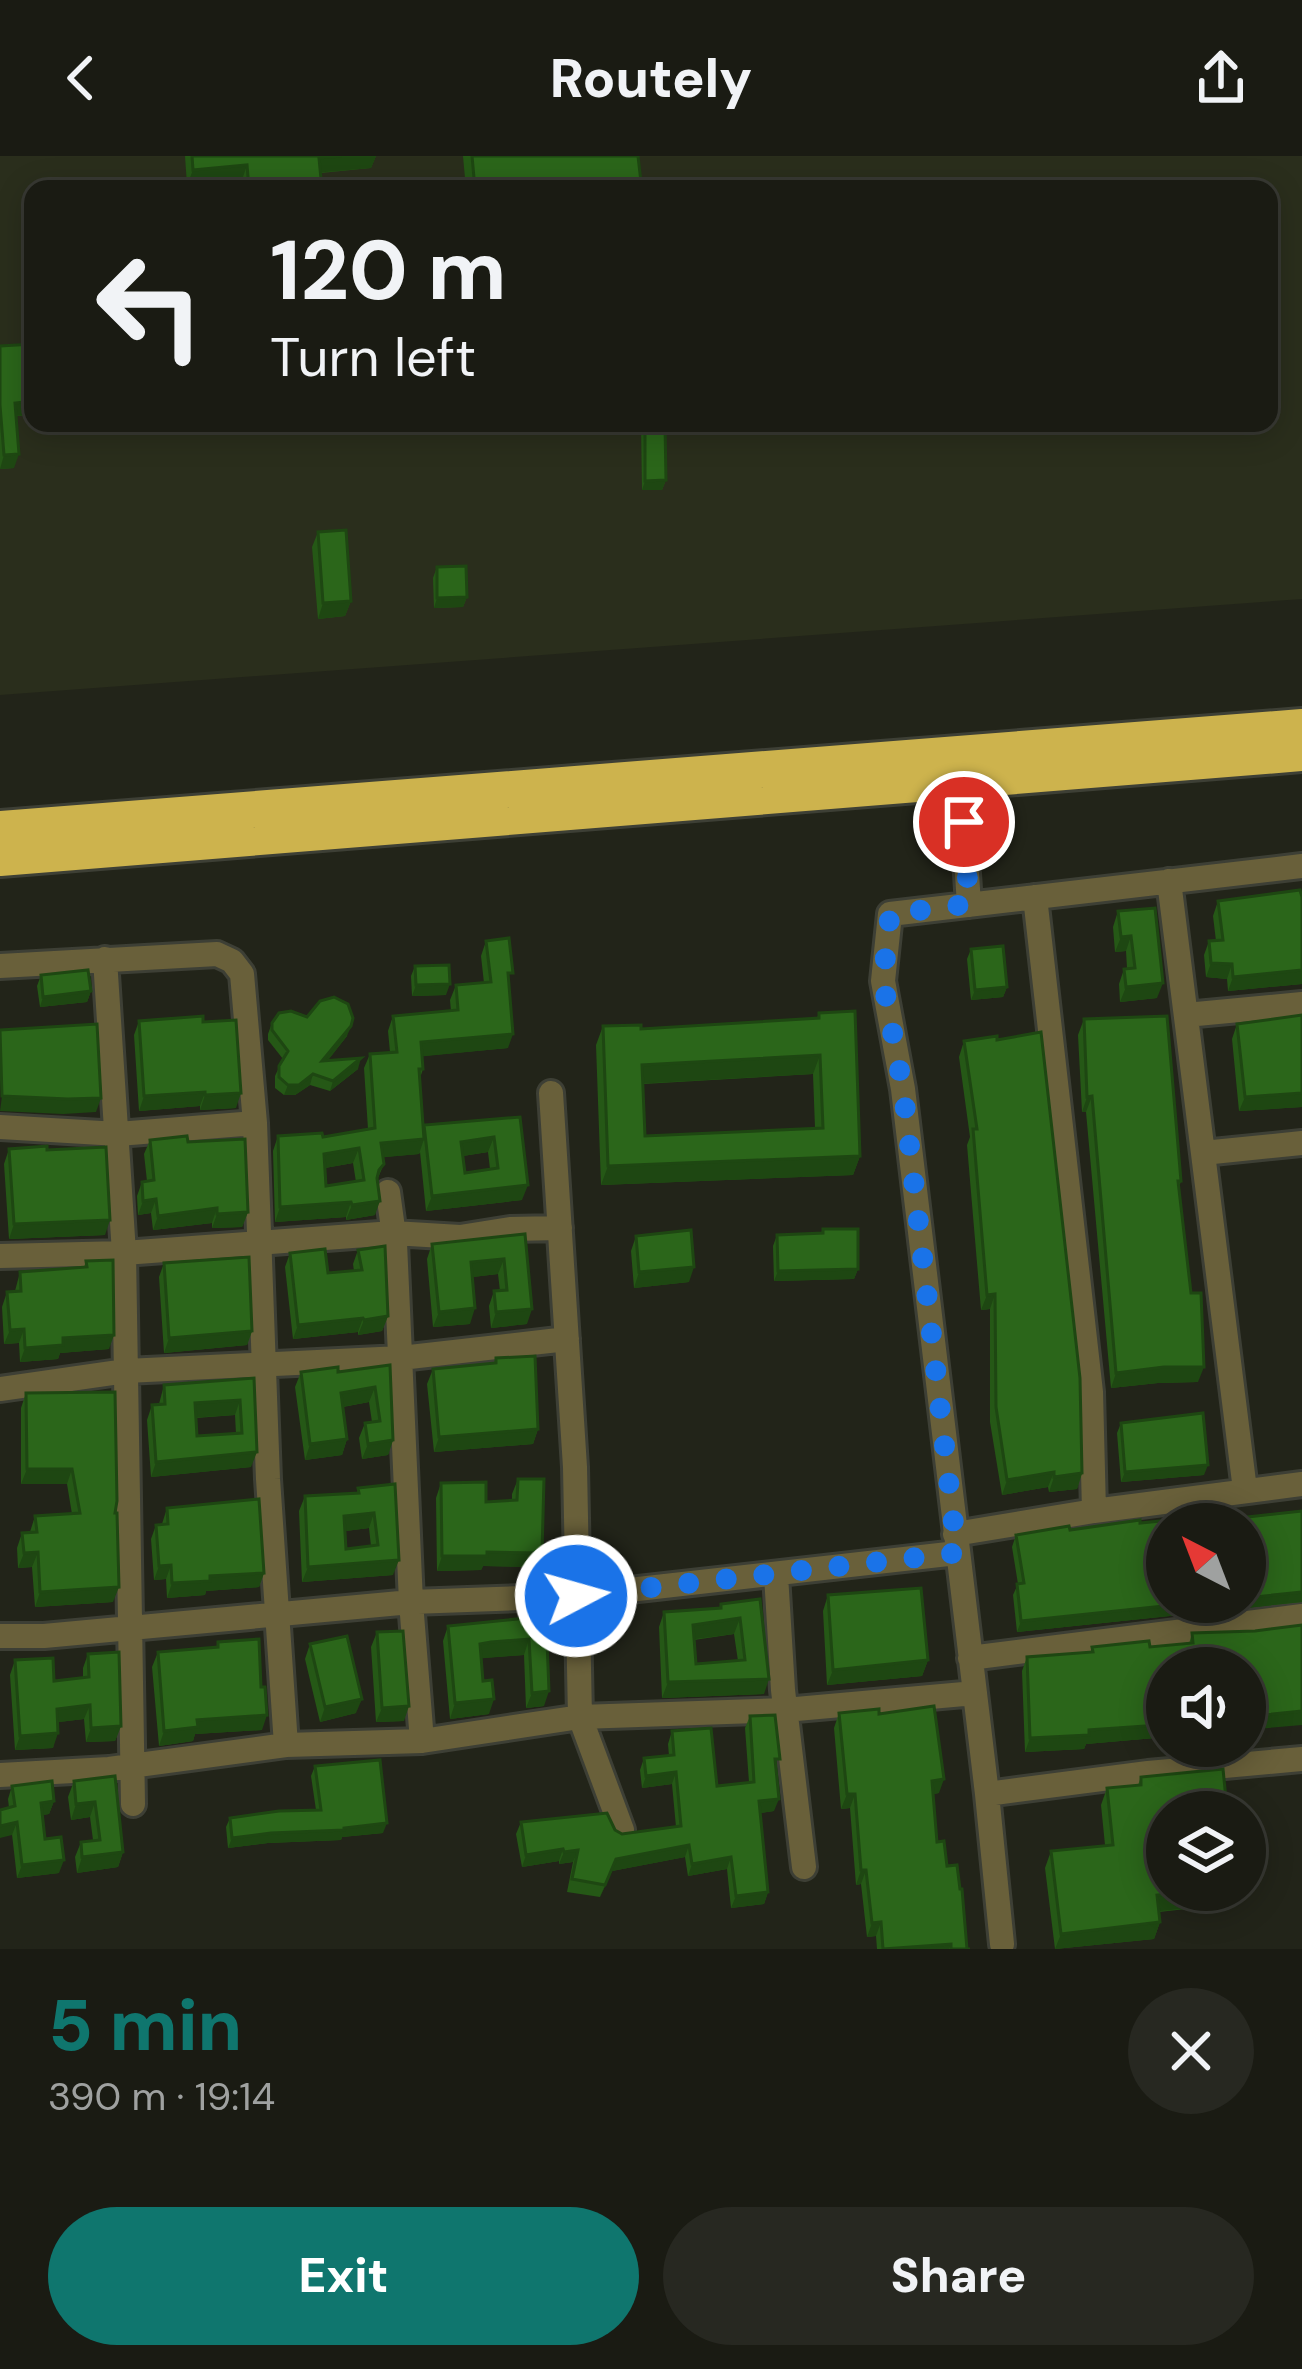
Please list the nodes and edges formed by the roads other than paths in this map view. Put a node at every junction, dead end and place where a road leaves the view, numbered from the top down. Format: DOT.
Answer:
graph roads {
  1 [pos="1302,727"];
  2 [pos="1302,753"];
  3 [pos="962,780"];
  4 [pos="0,829"];
  5 [pos="0,858"];
  6 [pos="1302,866"];
  7 [pos="1169,881"];
  8 [pos="1035,897"];
  9 [pos="969,904"];
  10 [pos="105,958"];
  11 [pos="0,966"];
  12 [pos="1302,1004"];
  13 [pos="1186,1015"];
  14 [pos="551,1093"];
  15 [pos="255,1124"];
  16 [pos="0,1127"];
  17 [pos="118,1134"];
  18 [pos="1302,1143"];
  19 [pos="1203,1153"];
  20 [pos="388,1192"];
  21 [pos="560,1228"];
  22 [pos="393,1233"];
  23 [pos="258,1245"];
  24 [pos="124,1253"];
  25 [pos="0,1256"];
  26 [pos="567,1339"];
  27 [pos="401,1358"];
  28 [pos="265,1363"];
  29 [pos="126,1371"];
  30 [pos="0,1389"];
  31 [pos="1302,1484"];
  32 [pos="1245,1490"];
  33 [pos="1094,1511"];
  34 [pos="956,1544"];
  35 [pos="776,1575"];
  36 [pos="576,1596"];
  37 [pos="411,1602"];
  38 [pos="276,1614"];
  39 [pos="1302,1616"];
  40 [pos="128,1628"];
  41 [pos="0,1636"];
  42 [pos="970,1658"];
  43 [pos="975,1693"];
  44 [pos="785,1710"];
  45 [pos="580,1717"];
  46 [pos="422,1741"];
  47 [pos="286,1745"];
  48 [pos="1302,1759"];
  49 [pos="131,1764"];
  50 [pos="0,1775"];
  51 [pos="987,1794"];
  52 [pos="133,1804"];
  53 [pos="622,1830"];
  54 [pos="804,1867"];
  55 [pos="1002,1944"];
  1 -- 4 [label="highway"];
  2 -- 3 [label="highway"];
  3 -- 5 [label="highway"];
  3 -- 9 [label="street"];
  6 -- 7 [label="street"];
  7 -- 8 [label="street"];
  7 -- 13 [label="street"];
  8 -- 9 [label="street"];
  8 -- 33 [label="street"];
  9 -- 34 [label="street"];
  10 -- 11 [label="street"];
  10 -- 15 [label="street"];
  10 -- 17 [label="street"];
  12 -- 13 [label="street"];
  13 -- 19 [label="street"];
  14 -- 21 [label="street"];
  15 -- 17 [label="street"];
  15 -- 23 [label="street"];
  16 -- 17 [label="street"];
  17 -- 24 [label="street"];
  18 -- 19 [label="street"];
  19 -- 32 [label="street"];
  20 -- 22 [label="street"];
  21 -- 22 [label="street"];
  21 -- 26 [label="street"];
  22 -- 23 [label="street"];
  22 -- 27 [label="street"];
  23 -- 24 [label="street"];
  23 -- 28 [label="street"];
  24 -- 25 [label="street"];
  24 -- 29 [label="street"];
  26 -- 27 [label="street"];
  26 -- 36 [label="street"];
  27 -- 28 [label="street"];
  27 -- 37 [label="street"];
  28 -- 29 [label="street"];
  28 -- 38 [label="street"];
  29 -- 30 [label="street"];
  29 -- 40 [label="street"];
  31 -- 32 [label="street"];
  32 -- 33 [label="street"];
  33 -- 34 [label="street"];
  34 -- 35 [label="street"];
  34 -- 42 [label="street"];
  35 -- 36 [label="street"];
  35 -- 44 [label="street"];
  36 -- 37 [label="street"];
  36 -- 45 [label="street"];
  37 -- 38 [label="street"];
  37 -- 46 [label="street"];
  38 -- 40 [label="street"];
  38 -- 47 [label="street"];
  39 -- 42 [label="street"];
  40 -- 41 [label="street"];
  40 -- 49 [label="street"];
  42 -- 43 [label="street"];
  43 -- 44 [label="street"];
  43 -- 51 [label="street"];
  44 -- 45 [label="street"];
  44 -- 54 [label="street"];
  45 -- 46 [label="street"];
  45 -- 53 [label="street"];
  46 -- 47 [label="street"];
  47 -- 49 [label="street"];
  48 -- 51 [label="street"];
  49 -- 50 [label="street"];
  49 -- 52 [label="street"];
  51 -- 55 [label="street"];
}
